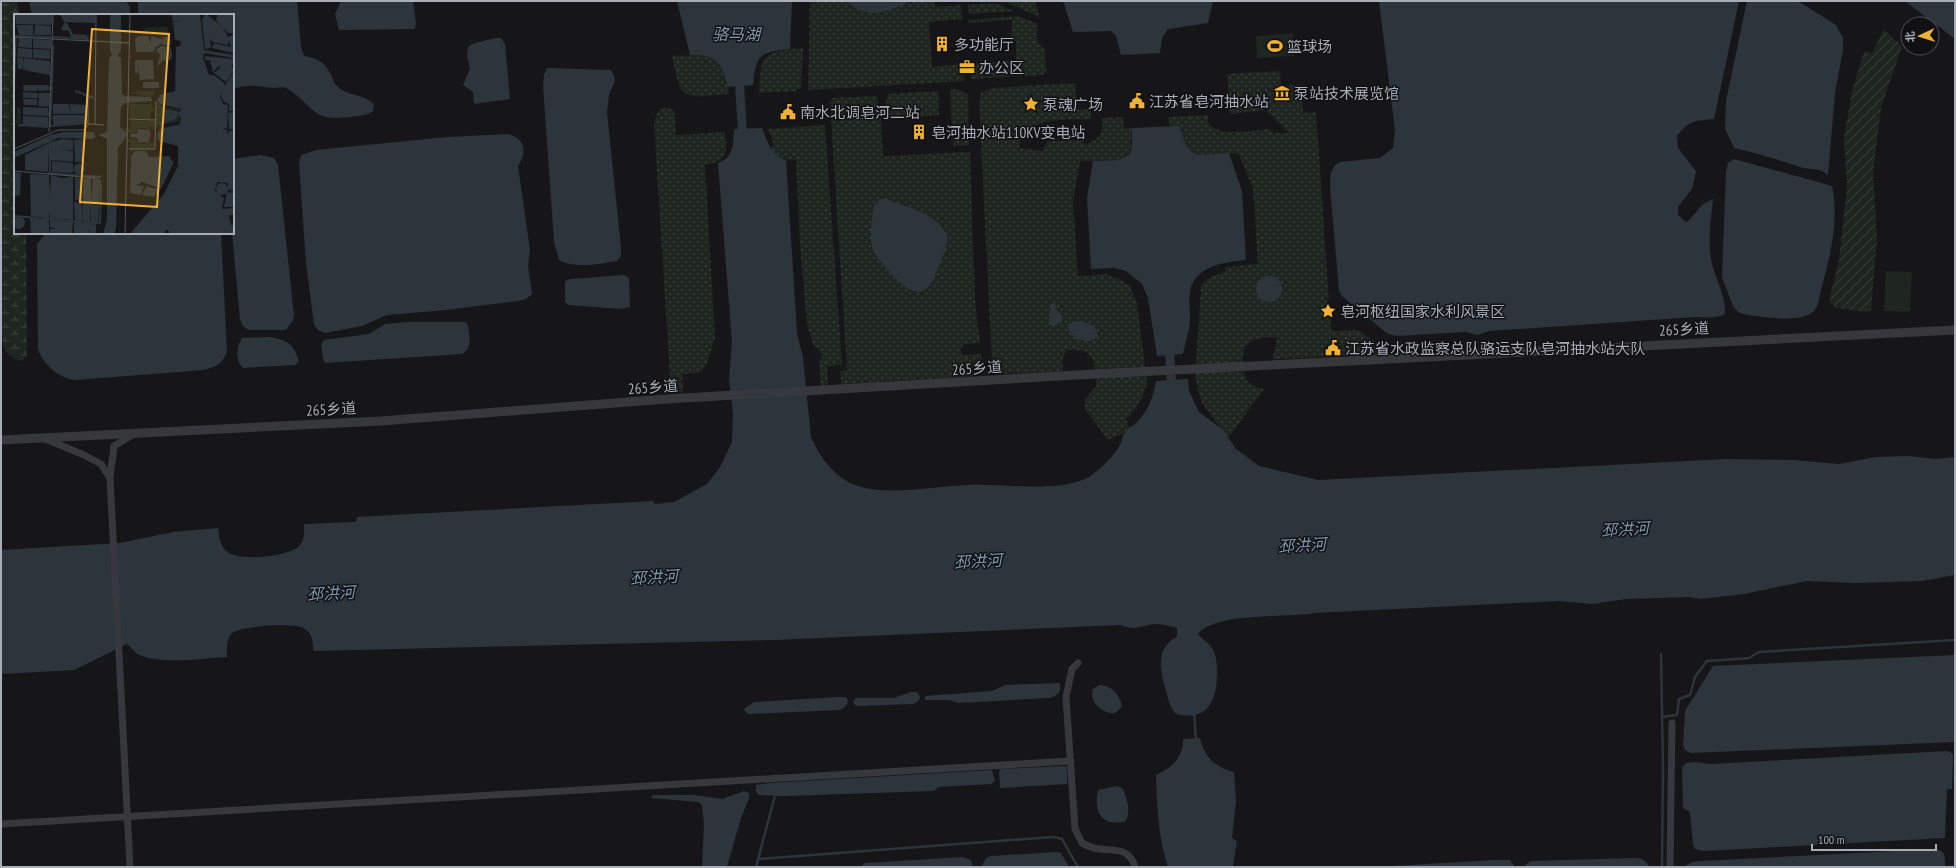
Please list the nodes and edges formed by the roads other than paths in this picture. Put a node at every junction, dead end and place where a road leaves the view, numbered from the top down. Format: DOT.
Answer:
graph roads {
  1 [pos="1955,330"];
  2 [pos="138,432"];
  3 [pos="40,437"];
  4 [pos="1,440"];
  5 [pos="110,478"];
  6 [pos="1078,663"];
  7 [pos="1672,723"];
  8 [pos="1071,761"];
  9 [pos="129,817"];
  10 [pos="1,824"];
  11 [pos="130,867"];
  12 [pos="1135,867"];
  13 [pos="1670,867"];
  1 -- 2 [label="street, 265乡道"];
  2 -- 3 [label="street, 265乡道"];
  2 -- 5 [label="street"];
  3 -- 4 [label="street, 265乡道"];
  3 -- 5 [label="street"];
  5 -- 9 [label="street"];
  6 -- 8 [label="street"];
  7 -- 13 [label="street"];
  8 -- 9 [label="street"];
  8 -- 12 [label="street"];
  9 -- 10 [label="street"];
  9 -- 11 [label="street"];
}
